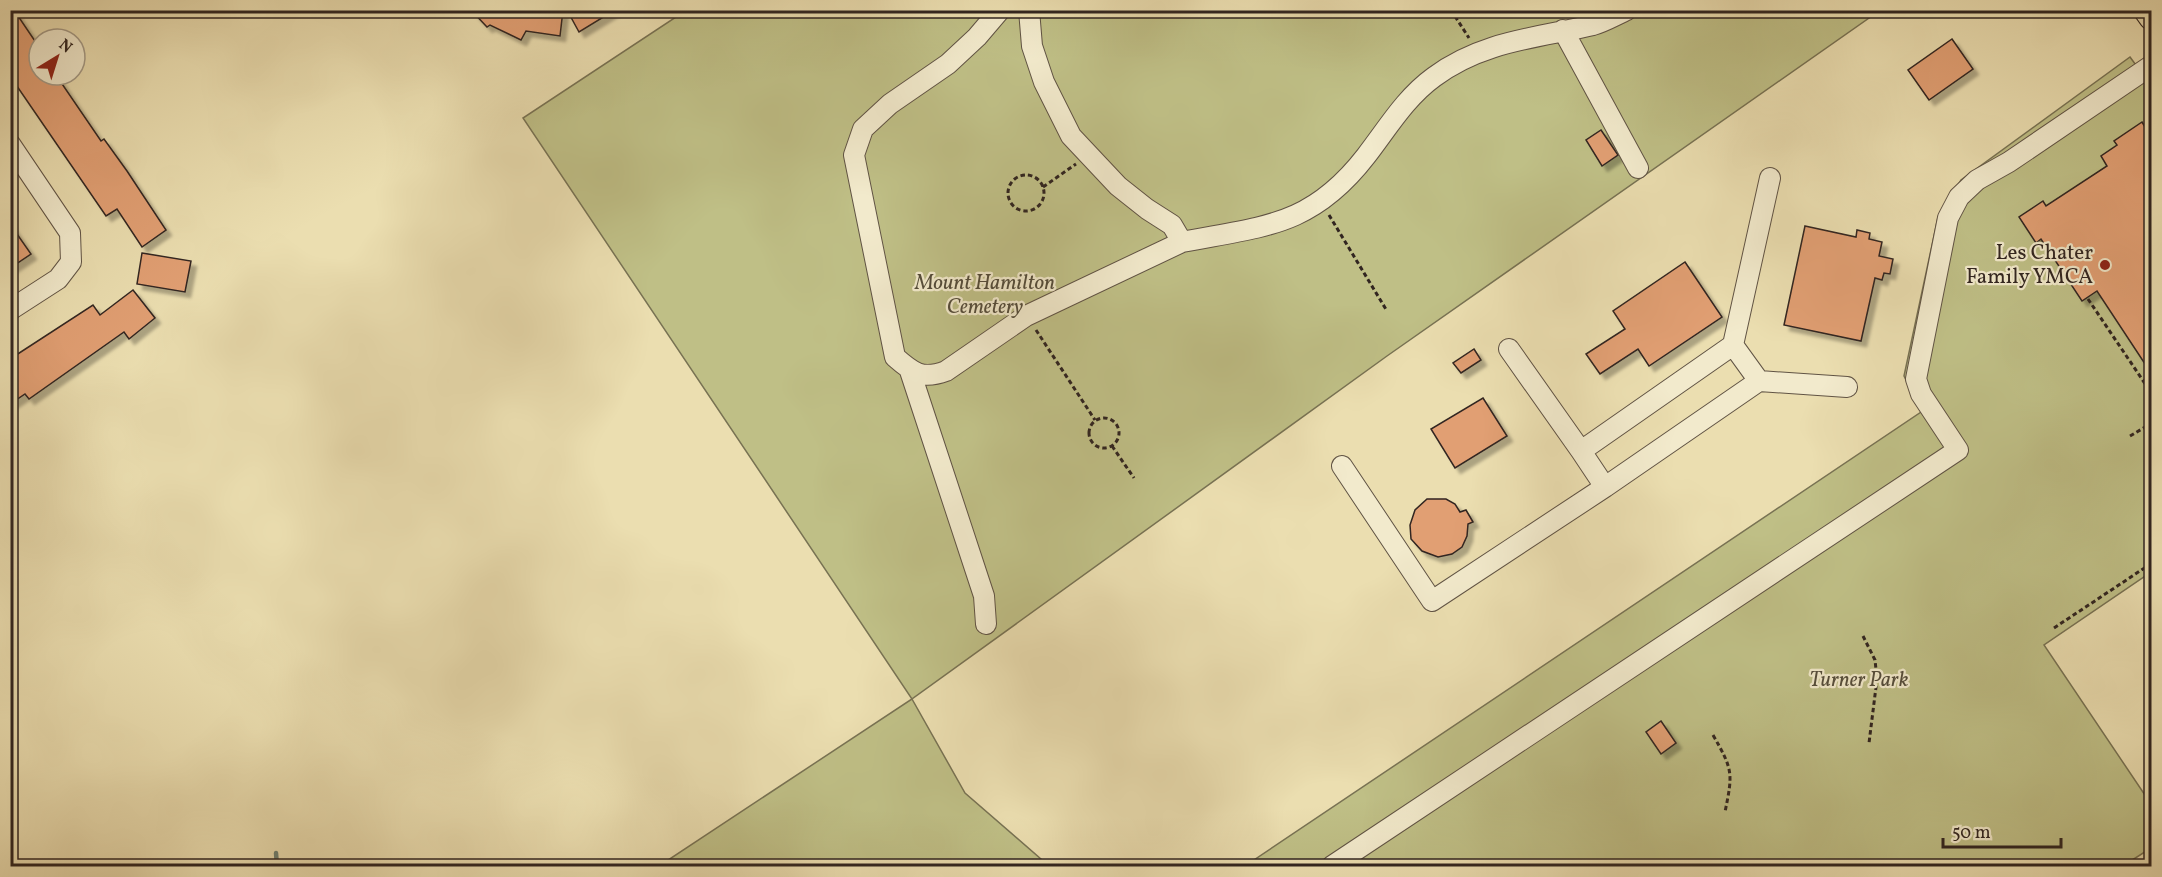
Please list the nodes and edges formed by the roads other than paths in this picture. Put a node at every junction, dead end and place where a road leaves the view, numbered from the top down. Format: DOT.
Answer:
graph roads {
  1 [pos="1000,10"];
  2 [pos="1029,10"];
  3 [pos="1627,10"];
  4 [pos="2147,10"];
  5 [pos="2151,17"];
  6 [pos="1563,30"];
  7 [pos="2151,65"];
  8 [pos="10,144"];
  9 [pos="1638,168"];
  10 [pos="1770,178"];
  11 [pos="1182,242"];
  12 [pos="10,310"];
  13 [pos="1733,345"];
  14 [pos="1509,349"];
  15 [pos="910,371"];
  16 [pos="1759,381"];
  17 [pos="1846,387"];
  18 [pos="1581,452"];
  19 [pos="1342,466"];
  20 [pos="1605,487"];
  21 [pos="986,624"];
  22 [pos="1332,867"];
  1 -- 15 [label="street"];
  2 -- 11 [label="street"];
  3 -- 6 [label="street"];
  4 -- 5 [label="main road"];
  6 -- 9 [label="street"];
  6 -- 11 [label="street"];
  7 -- 22 [label="street"];
  8 -- 12 [label="street"];
  10 -- 13 [label="street"];
  11 -- 15 [label="street"];
  13 -- 16 [label="street"];
  13 -- 18 [label="street"];
  14 -- 18 [label="street"];
  15 -- 21 [label="street"];
  16 -- 17 [label="street"];
  16 -- 20 [label="street"];
  18 -- 20 [label="street"];
  19 -- 20 [label="street"];
}
